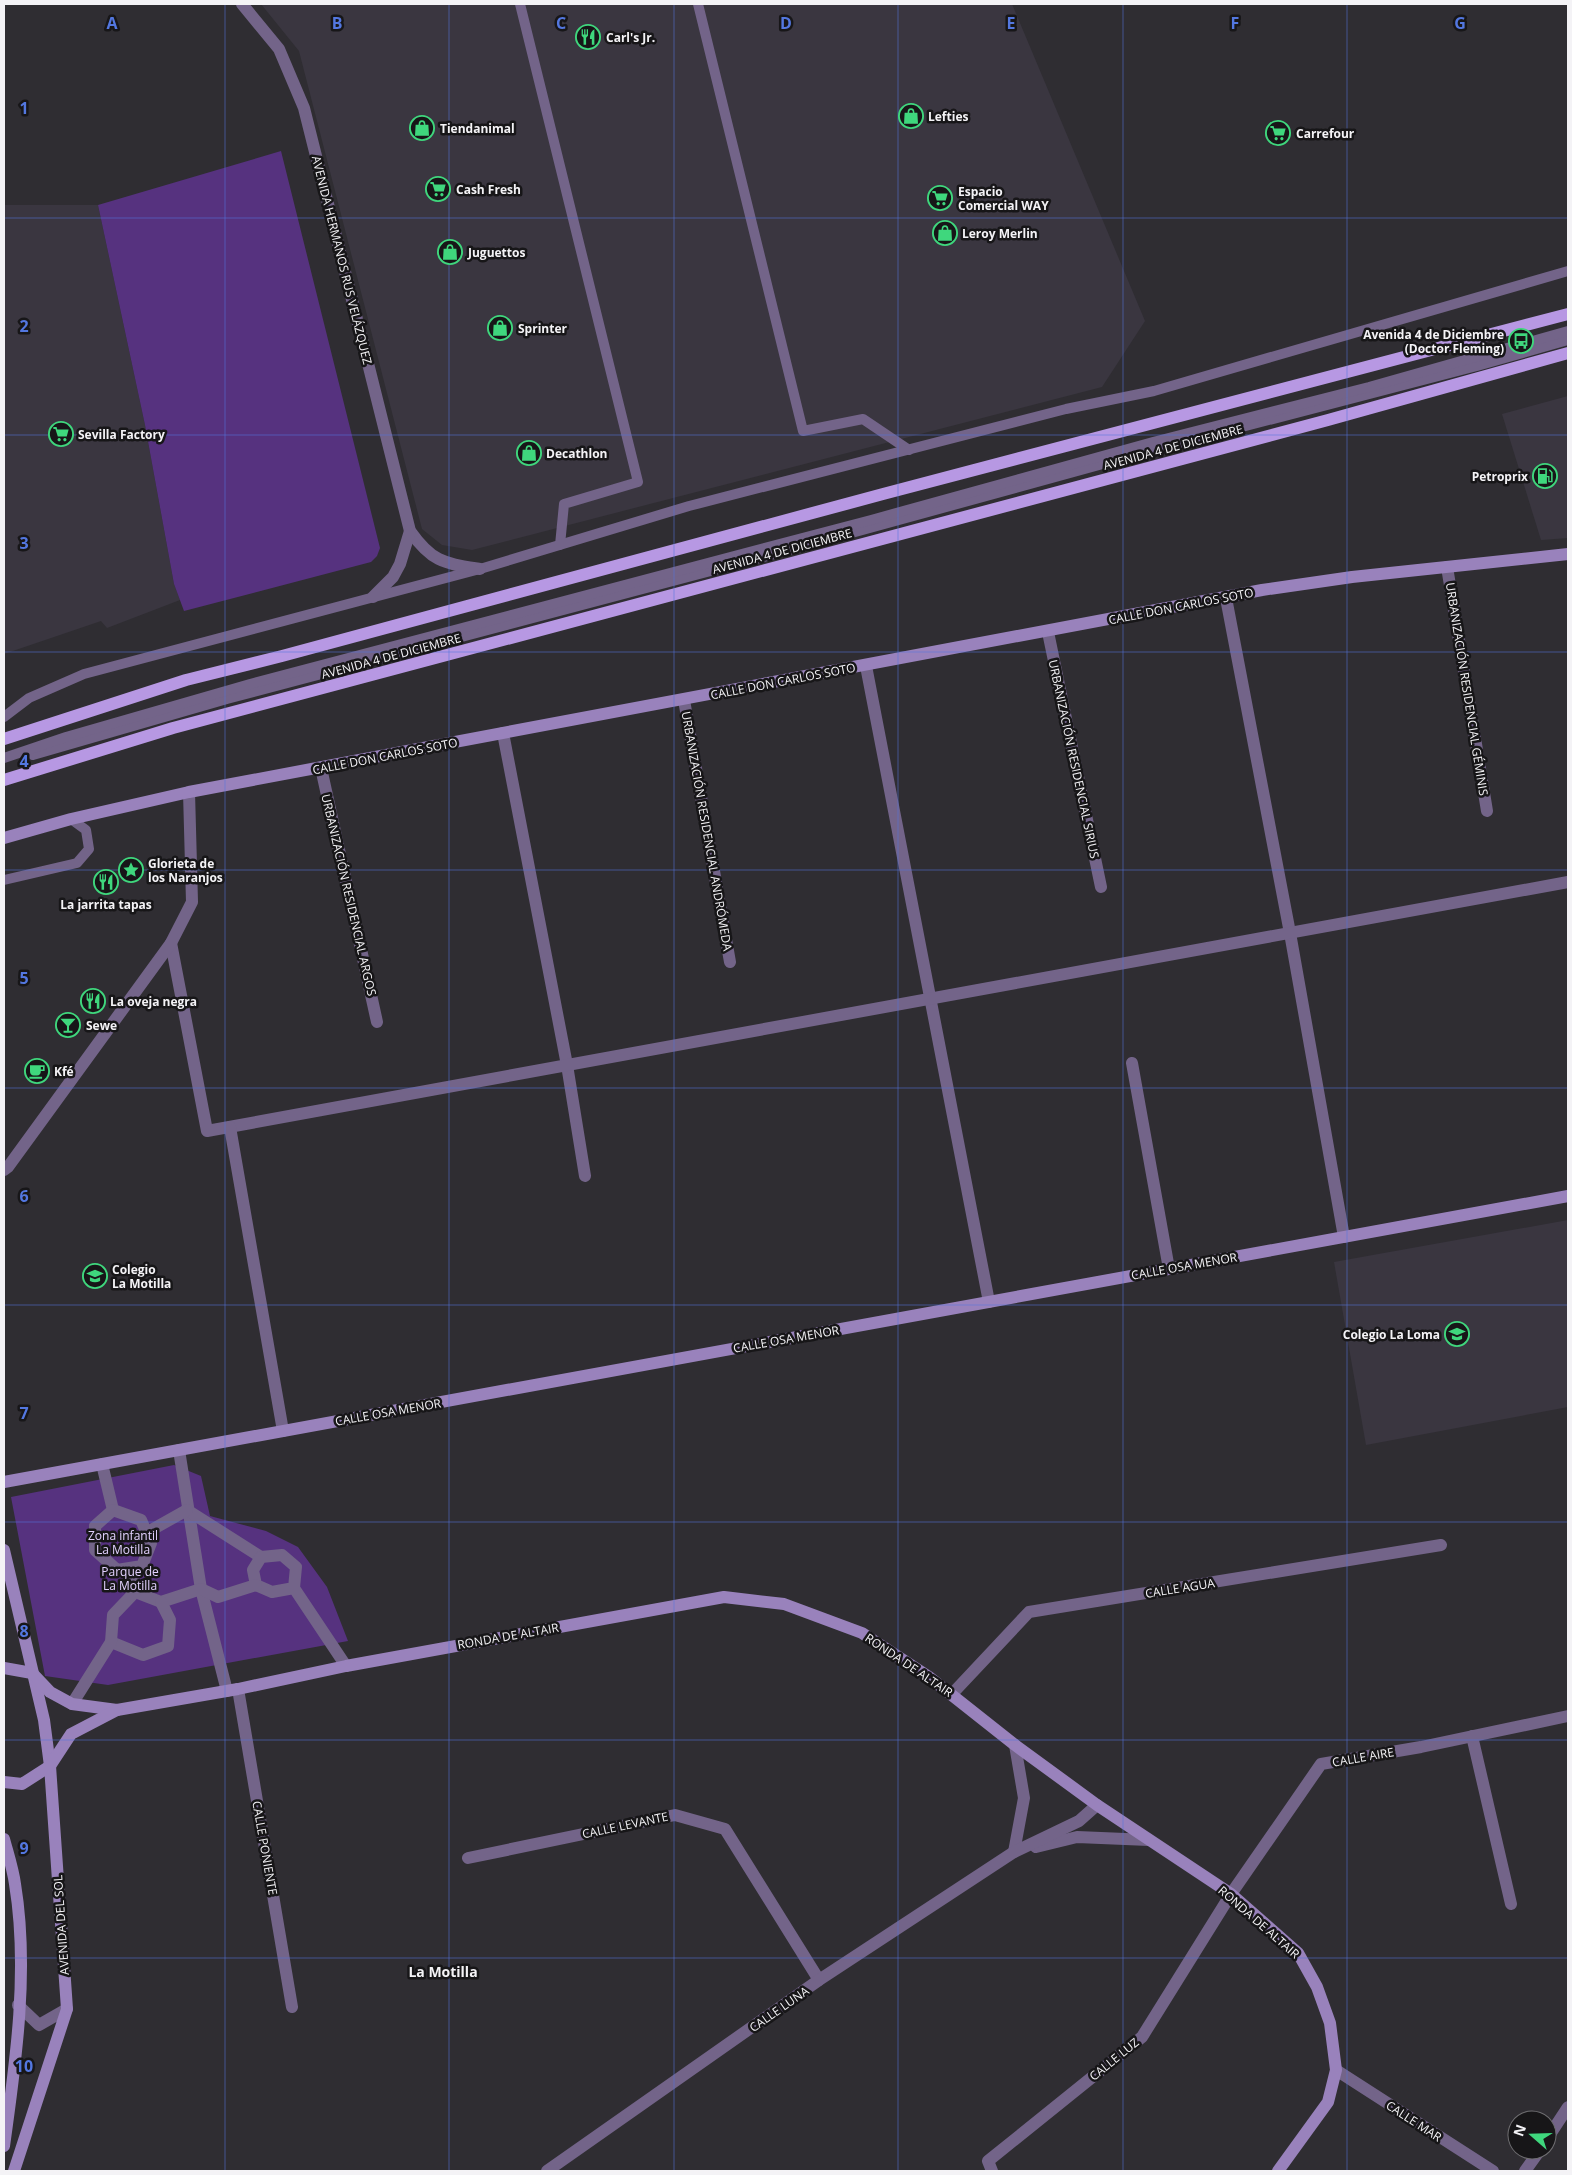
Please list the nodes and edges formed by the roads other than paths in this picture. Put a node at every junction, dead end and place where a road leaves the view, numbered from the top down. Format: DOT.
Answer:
graph roads {
  1 [pos="242,4"];
  2 [pos="520,4"];
  3 [pos="698,4"];
  4 [pos="1568,271"];
  5 [pos="1568,314"];
  6 [pos="1568,331"];
  7 [pos="1568,340"];
  8 [pos="1568,353"];
  9 [pos="909,450"];
  10 [pos="410,531"];
  11 [pos="560,545"];
  12 [pos="1568,554"];
  13 [pos="1446,567"];
  14 [pos="480,569"];
  15 [pos="373,597"];
  16 [pos="1226,598"];
  17 [pos="1048,632"];
  18 [pos="866,666"];
  19 [pos="684,700"];
  20 [pos="4,717"];
  21 [pos="504,734"];
  22 [pos="4,739"];
  23 [pos="4,758"];
  24 [pos="4,764"];
  25 [pos="321,768"];
  26 [pos="4,780"];
  27 [pos="189,792"];
  28 [pos="1487,811"];
  29 [pos="71,820"];
  30 [pos="4,838"];
  31 [pos="4,880"];
  32 [pos="1568,882"];
  33 [pos="1101,886"];
  34 [pos="1290,933"];
  35 [pos="171,943"];
  36 [pos="730,962"];
  37 [pos="929,999"];
  38 [pos="377,1022"];
  39 [pos="1132,1063"];
  40 [pos="567,1065"];
  41 [pos="230,1127"];
  42 [pos="4,1170"];
  43 [pos="584,1176"];
  44 [pos="1568,1196"];
  45 [pos="1344,1237"];
  46 [pos="1169,1269"];
  47 [pos="990,1302"];
  48 [pos="283,1431"];
  49 [pos="179,1450"];
  50 [pos="102,1464"];
  51 [pos="4,1482"];
  52 [pos="113,1510"];
  53 [pos="187,1510"];
  54 [pos="146,1532"];
  55 [pos="1441,1545"];
  56 [pos="4,1550"];
  57 [pos="261,1557"];
  58 [pos="131,1568"];
  59 [pos="256,1585"];
  60 [pos="294,1588"];
  61 [pos="201,1589"];
  62 [pos="135,1592"];
  63 [pos="162,1602"];
  64 [pos="111,1642"];
  65 [pos="346,1666"];
  66 [pos="4,1668"];
  67 [pos="32,1673"];
  68 [pos="233,1690"];
  69 [pos="952,1694"];
  70 [pos="72,1704"];
  71 [pos="117,1710"];
  72 [pos="1568,1716"];
  73 [pos="1472,1736"];
  74 [pos="1015,1745"];
  75 [pos="50,1766"];
  76 [pos="4,1782"];
  77 [pos="1098,1804"];
  78 [pos="4,1839"];
  79 [pos="1149,1840"];
  80 [pos="1014,1852"];
  81 [pos="468,1858"];
  82 [pos="1231,1894"];
  83 [pos="1511,1904"];
  84 [pos="819,1980"];
  85 [pos="18,2005"];
  86 [pos="292,2007"];
  87 [pos="67,2009"];
  88 [pos="1336,2070"];
  89 [pos="1568,2107"];
  90 [pos="1557,2124"];
  91 [pos="4,2146"];
  92 [pos="1533,2160"];
  93 [pos="14,2171"];
  94 [pos="547,2171"];
  95 [pos="992,2171"];
  96 [pos="1278,2171"];
  97 [pos="1493,2171"];
  98 [pos="1525,2171"];
  1 -- 10 [label="street, AVENIDA HERMANOS RUS VELÁZQUEZ"];
  2 -- 11 [label="lane"];
  3 -- 9 [label="lane"];
  4 -- 9 [label="lane"];
  5 -- 22 [label="main road"];
  6 -- 23 [label="lane"];
  7 -- 24 [label="lane"];
  8 -- 26 [label="main road, AVENIDA 4 DE DICIEMBRE"];
  9 -- 11 [label="lane"];
  10 -- 14 [label="street, AVENIDA HERMANOS RUS VELÁZQUEZ"];
  10 -- 15 [label="street"];
  11 -- 14 [label="lane"];
  12 -- 13 [label="street, CALLE DON CARLOS SOTO"];
  13 -- 16 [label="street, CALLE DON CARLOS SOTO"];
  13 -- 28 [label="street, URBANIZACIÓN RESIDENCIAL GÉMINIS"];
  14 -- 15 [label="lane"];
  15 -- 20 [label="lane"];
  16 -- 17 [label="street, CALLE DON CARLOS SOTO"];
  16 -- 34 [label="street"];
  17 -- 18 [label="street, CALLE DON CARLOS SOTO"];
  17 -- 33 [label="street, URBANIZACIÓN RESIDENCIAL SIRIUS"];
  18 -- 19 [label="street, CALLE DON CARLOS SOTO"];
  18 -- 37 [label="street"];
  19 -- 21 [label="street, CALLE DON CARLOS SOTO"];
  19 -- 36 [label="street, URBANIZACIÓN RESIDENCIAL ANDRÓMEDA"];
  21 -- 25 [label="street, CALLE DON CARLOS SOTO"];
  21 -- 40 [label="street"];
  25 -- 27 [label="street, CALLE DON CARLOS SOTO"];
  25 -- 38 [label="street, URBANIZACIÓN RESIDENCIAL ARGOS"];
  27 -- 29 [label="street, CALLE DON CARLOS SOTO"];
  27 -- 35 [label="street"];
  29 -- 30 [label="street, CALLE DON CARLOS SOTO"];
  29 -- 31 [label="lane"];
  32 -- 34 [label="street"];
  34 -- 37 [label="street"];
  34 -- 45 [label="street"];
  35 -- 41 [label="street"];
  35 -- 42 [label="street"];
  37 -- 40 [label="street"];
  37 -- 47 [label="street"];
  39 -- 46 [label="street"];
  40 -- 41 [label="street"];
  40 -- 43 [label="street"];
  41 -- 48 [label="street"];
  44 -- 45 [label="street, CALLE OSA MENOR"];
  45 -- 46 [label="street, CALLE OSA MENOR"];
  46 -- 47 [label="street, CALLE OSA MENOR"];
  47 -- 48 [label="street, CALLE OSA MENOR"];
  48 -- 49 [label="street, CALLE OSA MENOR"];
  49 -- 50 [label="street, CALLE OSA MENOR"];
  49 -- 53 [label="street, CALLE PONIENTE"];
  50 -- 51 [label="street, CALLE OSA MENOR"];
  50 -- 52 [label="street"];
  52 -- 54 [label="street"];
  52 -- 58 [label="street"];
  53 -- 54 [label="street"];
  53 -- 57 [label="street"];
  53 -- 61 [label="street, CALLE PONIENTE"];
  54 -- 58 [label="street"];
  55 -- 69 [label="street, CALLE AGUA"];
  56 -- 67 [label="street, AVENIDA DEL SOL"];
  57 -- 59 [label="street"];
  57 -- 60 [label="street"];
  58 -- 62 [label="street"];
  59 -- 60 [label="street"];
  59 -- 61 [label="street"];
  60 -- 65 [label="street"];
  61 -- 63 [label="street"];
  61 -- 68 [label="street, CALLE PONIENTE"];
  62 -- 63 [label="street"];
  62 -- 64 [label="street"];
  63 -- 64 [label="street"];
  64 -- 70 [label="street"];
  65 -- 68 [label="street, RONDA DE ALTAIR"];
  65 -- 69 [label="street, RONDA DE ALTAIR"];
  66 -- 67 [label="street"];
  67 -- 70 [label="street, RONDA DE ALTAIR"];
  67 -- 75 [label="street, AVENIDA DEL SOL"];
  68 -- 71 [label="street, RONDA DE ALTAIR"];
  68 -- 86 [label="street, CALLE PONIENTE"];
  69 -- 74 [label="street, RONDA DE ALTAIR"];
  70 -- 71 [label="street, RONDA DE ALTAIR"];
  71 -- 75 [label="street, RONDA DE ALTAIR"];
  72 -- 73 [label="street, CALLE AIRE"];
  73 -- 82 [label="street, CALLE AIRE"];
  73 -- 83 [label="street"];
  74 -- 77 [label="street, RONDA DE ALTAIR"];
  74 -- 80 [label="street"];
  75 -- 76 [label="street"];
  75 -- 87 [label="street, AVENIDA DEL SOL"];
  77 -- 79 [label="street, RONDA DE ALTAIR"];
  77 -- 80 [label="street, CALLE LUNA"];
  78 -- 85 [label="street"];
  79 -- 80 [label="street, CALLE LUNA"];
  79 -- 82 [label="street, RONDA DE ALTAIR"];
  80 -- 84 [label="street, CALLE LUNA"];
  81 -- 84 [label="street, CALLE LEVANTE"];
  82 -- 88 [label="street, RONDA DE ALTAIR"];
  82 -- 95 [label="street, CALLE LUZ"];
  84 -- 94 [label="street, CALLE LUNA"];
  85 -- 87 [label="street"];
  85 -- 91 [label="street"];
  87 -- 93 [label="street, AVENIDA DEL SOL"];
  88 -- 96 [label="street, RONDA DE ALTAIR"];
  88 -- 97 [label="street, CALLE MAR"];
  89 -- 90 [label="street"];
  92 -- 98 [label="street"];
}
